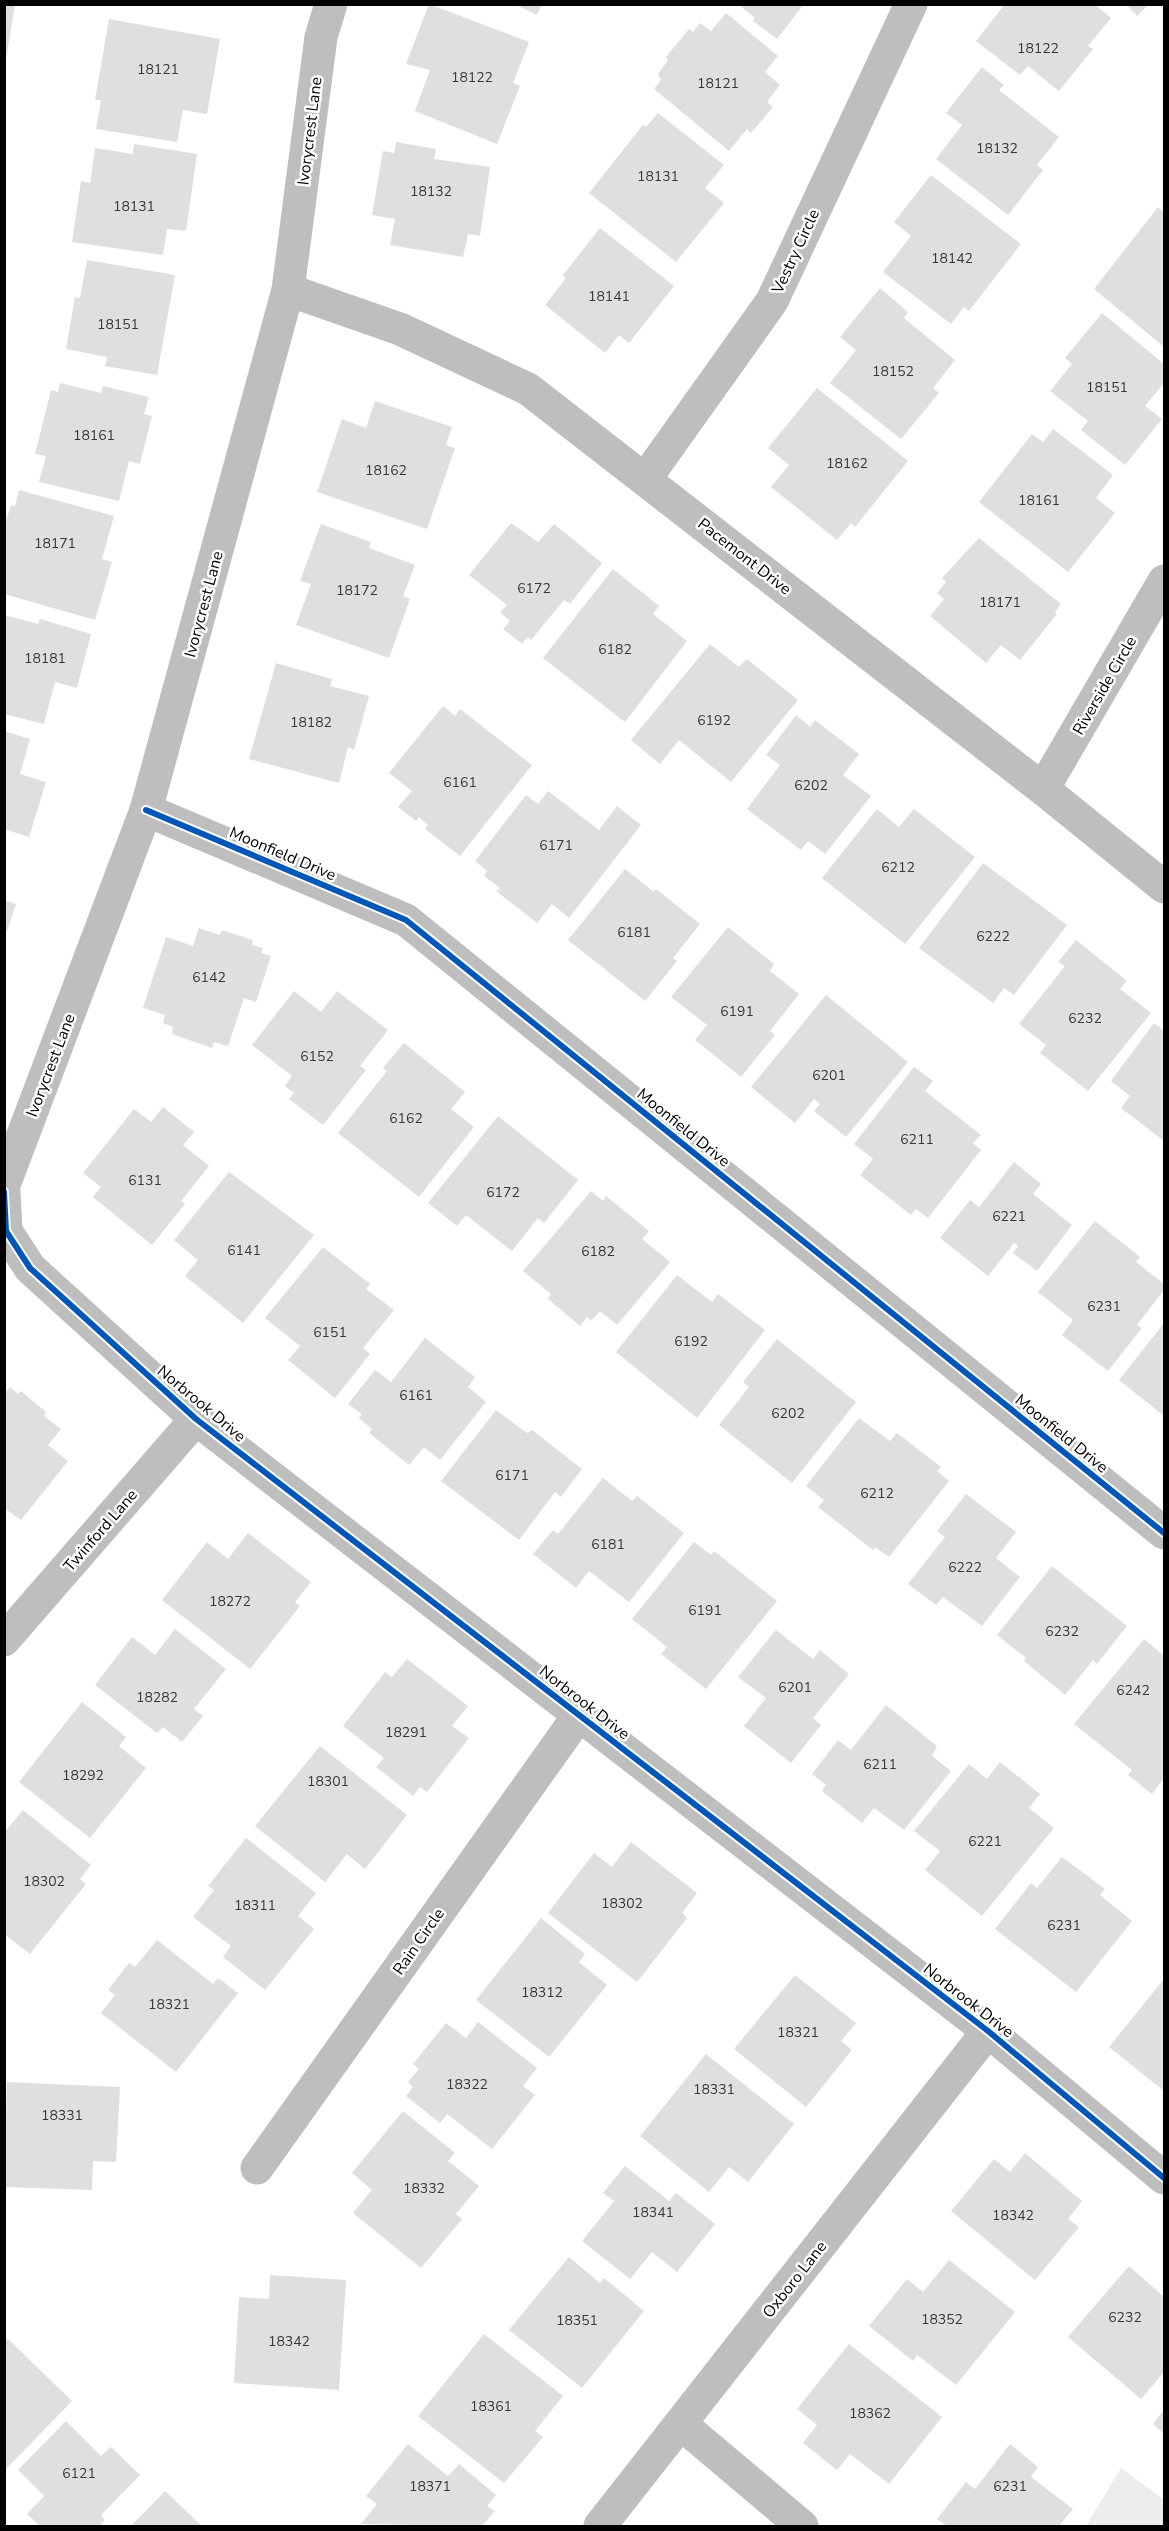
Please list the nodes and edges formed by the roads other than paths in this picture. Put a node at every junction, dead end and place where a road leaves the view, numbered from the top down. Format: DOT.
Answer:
graph roads {
  1 [pos="331,4"];
  2 [pos="911,4"];
  3 [pos="288,290"];
  4 [pos="646,478"];
  5 [pos="1164,581"];
  6 [pos="1043,789"];
  7 [pos="146,810"];
  8 [pos="1164,887"];
  9 [pos="4,1185"];
  10 [pos="4,1192"];
  11 [pos="6,1231"];
  12 [pos="196,1419"];
  13 [pos="1164,1533"];
  14 [pos="4,1640"];
  15 [pos="579,1715"];
  16 [pos="988,2031"];
  17 [pos="257,2168"];
  18 [pos="1164,2178"];
  19 [pos="681,2424"];
  20 [pos="600,2526"];
  21 [pos="802,2526"];
  1 -- 3 [label="street, Ivorycrest Lane"];
  2 -- 4 [label="street, Vestry Circle"];
  3 -- 4 [label="street, Pacemont Drive"];
  3 -- 7 [label="street, Ivorycrest Lane"];
  4 -- 6 [label="street, Pacemont Drive"];
  5 -- 6 [label="street, Riverside Circle"];
  6 -- 8 [label="street, Pacemont Drive"];
  7 -- 9 [label="street, Ivorycrest Lane"];
  7 -- 13 [label="street, Moonfield Drive"];
  10 -- 11 [label="street"];
  11 -- 12 [label="street, Norbrook Drive"];
  12 -- 14 [label="street, Twinford Lane"];
  12 -- 15 [label="street, Norbrook Drive"];
  15 -- 16 [label="street, Norbrook Drive"];
  15 -- 17 [label="street, Rain Circle"];
  16 -- 18 [label="street, Norbrook Drive"];
  16 -- 19 [label="street, Oxboro Lane"];
  19 -- 20 [label="street, Oxboro Lane"];
  19 -- 21 [label="street"];
}
